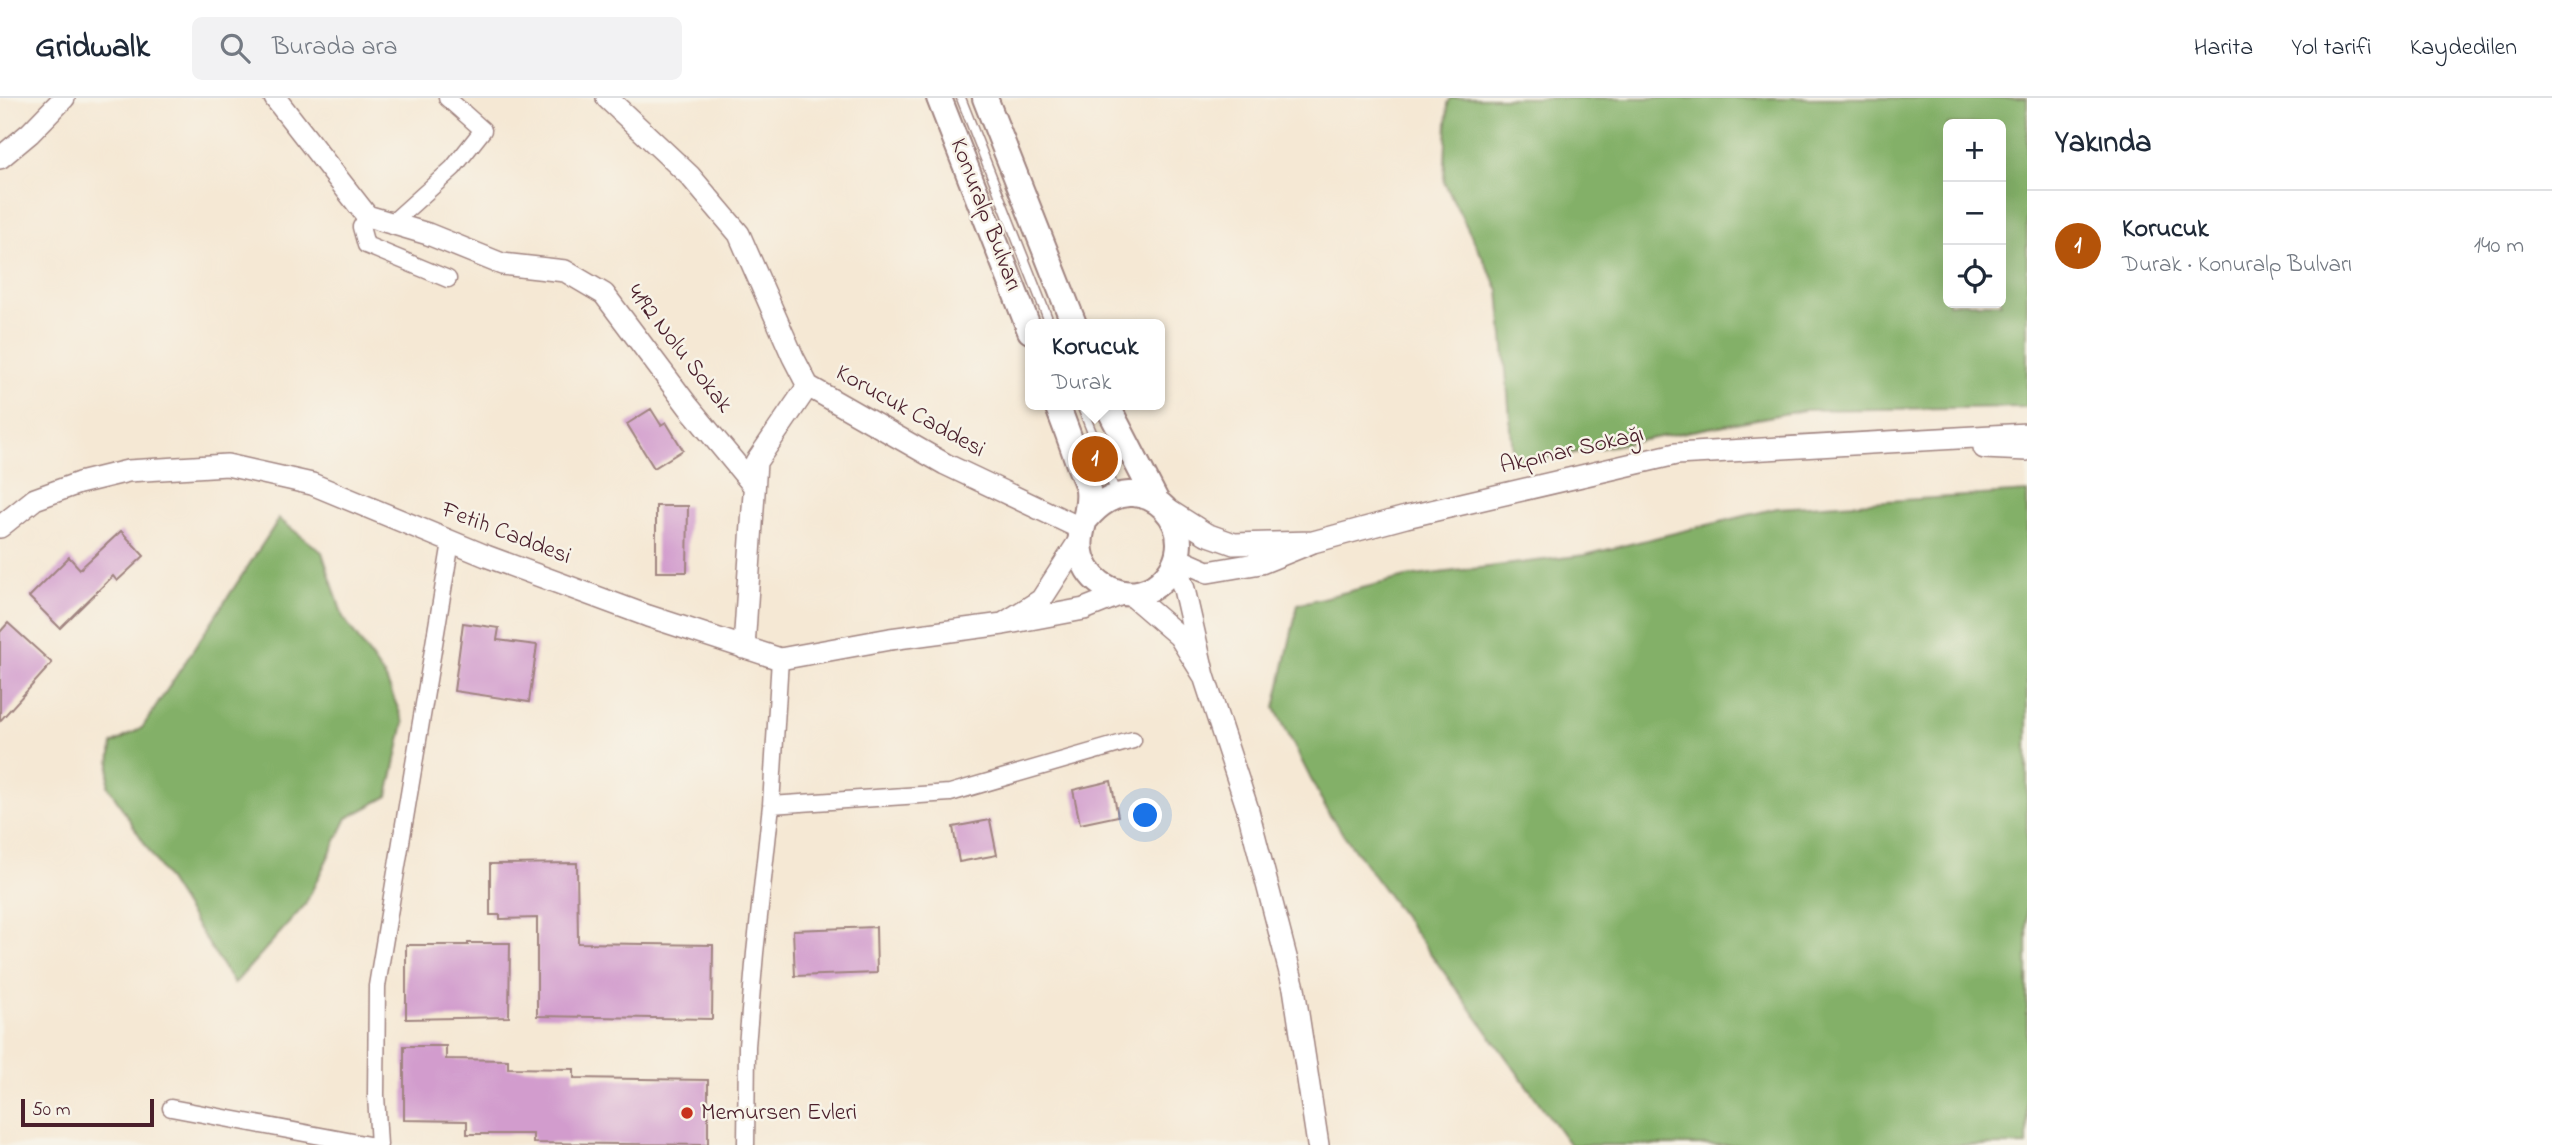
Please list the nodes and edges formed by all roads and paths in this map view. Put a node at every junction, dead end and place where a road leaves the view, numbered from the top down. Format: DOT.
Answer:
graph roads {
  1 [pos="64,98"];
  2 [pos="275,98"];
  3 [pos="447,98"];
  4 [pos="607,98"];
  5 [pos="940,98"];
  6 [pos="961,98"];
  7 [pos="985,98"];
  8 [pos="0,158"];
  9 [pos="367,216"];
  10 [pos="392,223"];
  11 [pos="448,279"];
  12 [pos="1025,319"];
  13 [pos="1048,319"];
  14 [pos="1072,319"];
  15 [pos="808,386"];
  16 [pos="1059,410"];
  17 [pos="1084,410"];
  18 [pos="1110,410"];
  19 [pos="2027,434"];
  20 [pos="1849,443"];
  21 [pos="2027,450"];
  22 [pos="754,486"];
  23 [pos="1117,496"];
  24 [pos="1163,506"];
  25 [pos="0,527"];
  26 [pos="1083,529"];
  27 [pos="451,542"];
  28 [pos="1313,542"];
  29 [pos="1175,561"];
  30 [pos="1126,593"];
  31 [pos="1003,624"];
  32 [pos="744,648"];
  33 [pos="780,659"];
  34 [pos="1203,676"];
  35 [pos="1133,740"];
  36 [pos="771,805"];
  37 [pos="171,1108"];
  38 [pos="369,1145"];
  39 [pos="379,1145"];
  40 [pos="746,1145"];
  41 [pos="1318,1145"];
  1 -- 8 [label="street"];
  2 -- 9 [label="street"];
  3 -- 10 [label="street"];
  4 -- 15 [label="street, Korucuk Caddesi"];
  5 -- 12 [label="main road, Konuralp Bulvarı"];
  6 -- 13 [label="lane"];
  7 -- 14 [label="main road, Konuralp Bulvarı"];
  9 -- 10 [label="street, 4192 Nolu Sokak"];
  9 -- 11 [label="street"];
  10 -- 22 [label="street, 4192 Nolu Sokak"];
  15 -- 22 [label="street"];
  15 -- 26 [label="street, Korucuk Caddesi"];
  16 -- 26 [label="main road"];
  17 -- 23 [label="lane"];
  18 -- 24 [label="main road"];
  19 -- 20 [label="street, Akpınar Sokağı"];
  20 -- 21 [label="street, Akpınar Sokağı"];
  20 -- 28 [label="street, Akpınar Sokağı"];
  22 -- 32 [label="street"];
  23 -- 24 [label="main road"];
  23 -- 26 [label="main road"];
  24 -- 28 [label="street, Akpınar Sokağı"];
  24 -- 29 [label="main road"];
  25 -- 27 [label="street, Fetih Caddesi"];
  26 -- 30 [label="main road"];
  26 -- 31 [label="street, Fetih Caddesi"];
  27 -- 32 [label="street, Fetih Caddesi"];
  27 -- 39 [label="street"];
  28 -- 29 [label="street, Akpınar Sokağı"];
  29 -- 30 [label="main road"];
  29 -- 34 [label="street"];
  30 -- 31 [label="street, Fetih Caddesi"];
  30 -- 34 [label="street"];
  31 -- 33 [label="street, Fetih Caddesi"];
  32 -- 33 [label="street, Fetih Caddesi"];
  33 -- 36 [label="street"];
  34 -- 41 [label="street"];
  35 -- 36 [label="street"];
  36 -- 40 [label="street"];
  37 -- 38 [label="street"];
}
